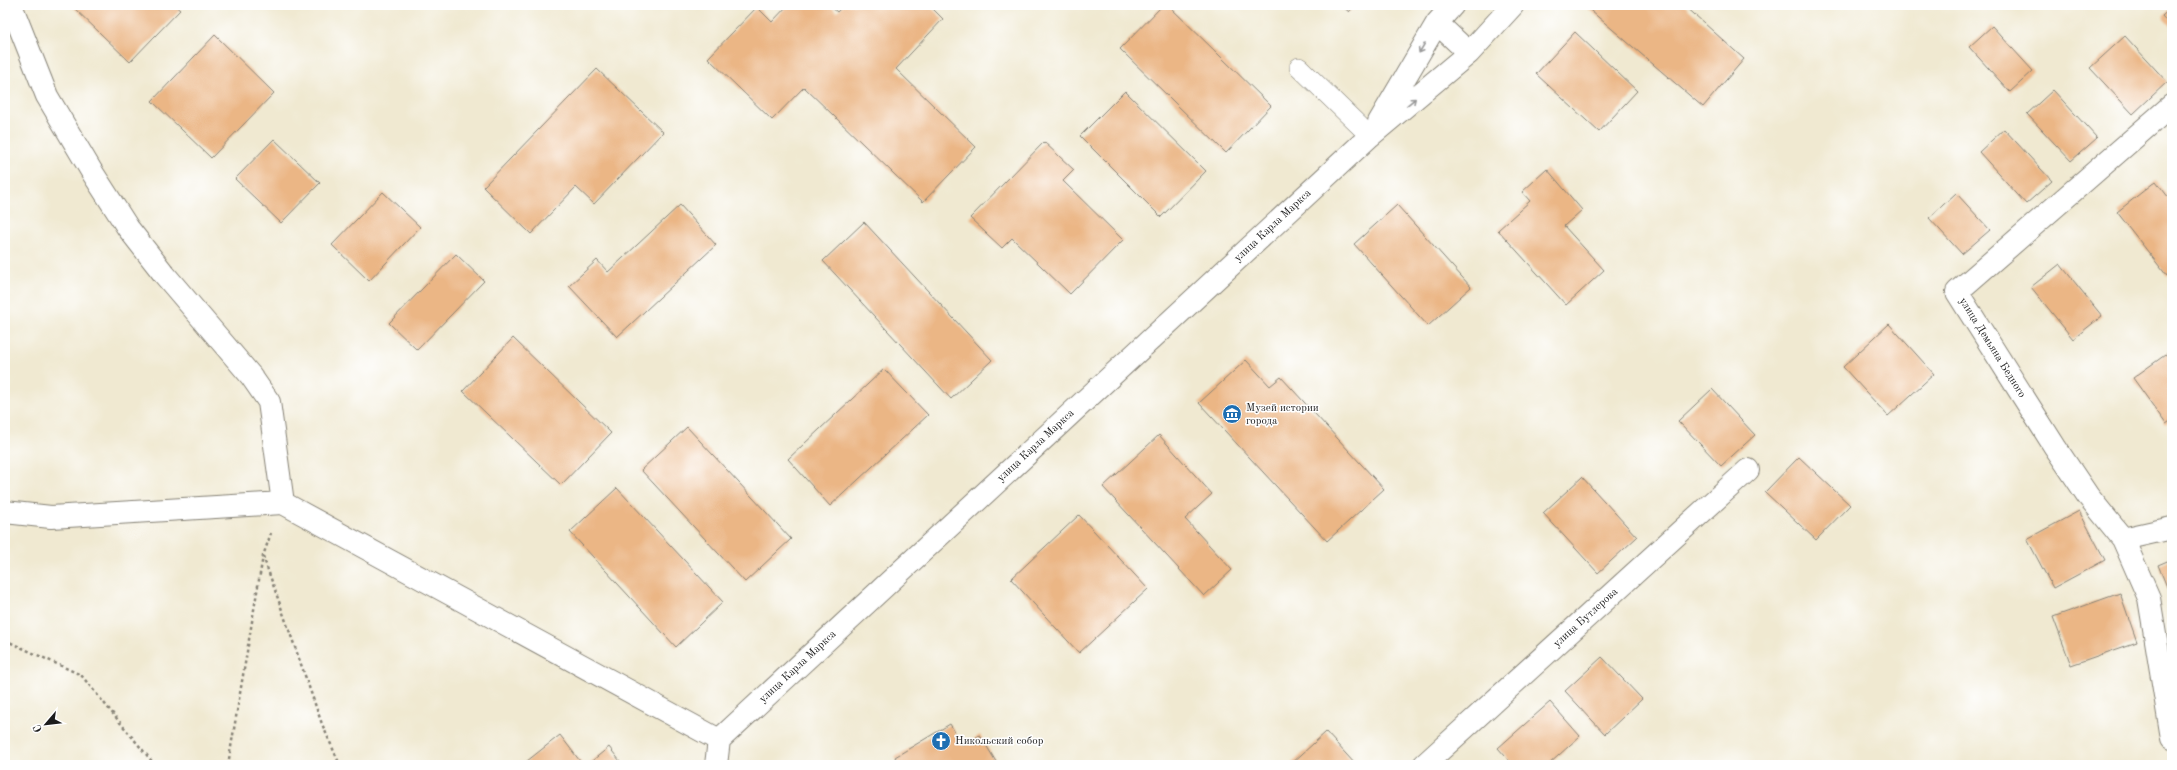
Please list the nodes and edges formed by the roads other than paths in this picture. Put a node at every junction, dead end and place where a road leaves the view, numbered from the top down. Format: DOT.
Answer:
graph roads {
  1 [pos="11,5"];
  2 [pos="1452,5"];
  3 [pos="1513,5"];
  4 [pos="1437,23"];
  5 [pos="1469,53"];
  6 [pos="1299,67"];
  7 [pos="2172,105"];
  8 [pos="1370,136"];
  9 [pos="1748,470"];
  10 [pos="283,503"];
  11 [pos="5,512"];
  12 [pos="2172,528"];
  13 [pos="2123,539"];
  14 [pos="2172,738"];
  15 [pos="719,740"];
  16 [pos="716,765"];
  17 [pos="1424,765"];
  1 -- 10 [label="street"];
  2 -- 4 [label="street, улица Карла Маркса"];
  3 -- 5 [label="street, улица Карла Маркса"];
  4 -- 5 [label="street"];
  4 -- 8 [label="street, улица Карла Маркса, one-way"];
  8 -- 5 [label="street, улица Карла Маркса, one-way"];
  6 -- 8 [label="lane"];
  7 -- 13 [label="street, улица Демьяна Бедного"];
  8 -- 15 [label="street, улица Карла Маркса"];
  9 -- 17 [label="street, улица Бутлерова"];
  10 -- 11 [label="street"];
  10 -- 15 [label="street"];
  12 -- 13 [label="street"];
  13 -- 14 [label="street, улица Демьяна Бедного"];
  15 -- 16 [label="street"];
}
